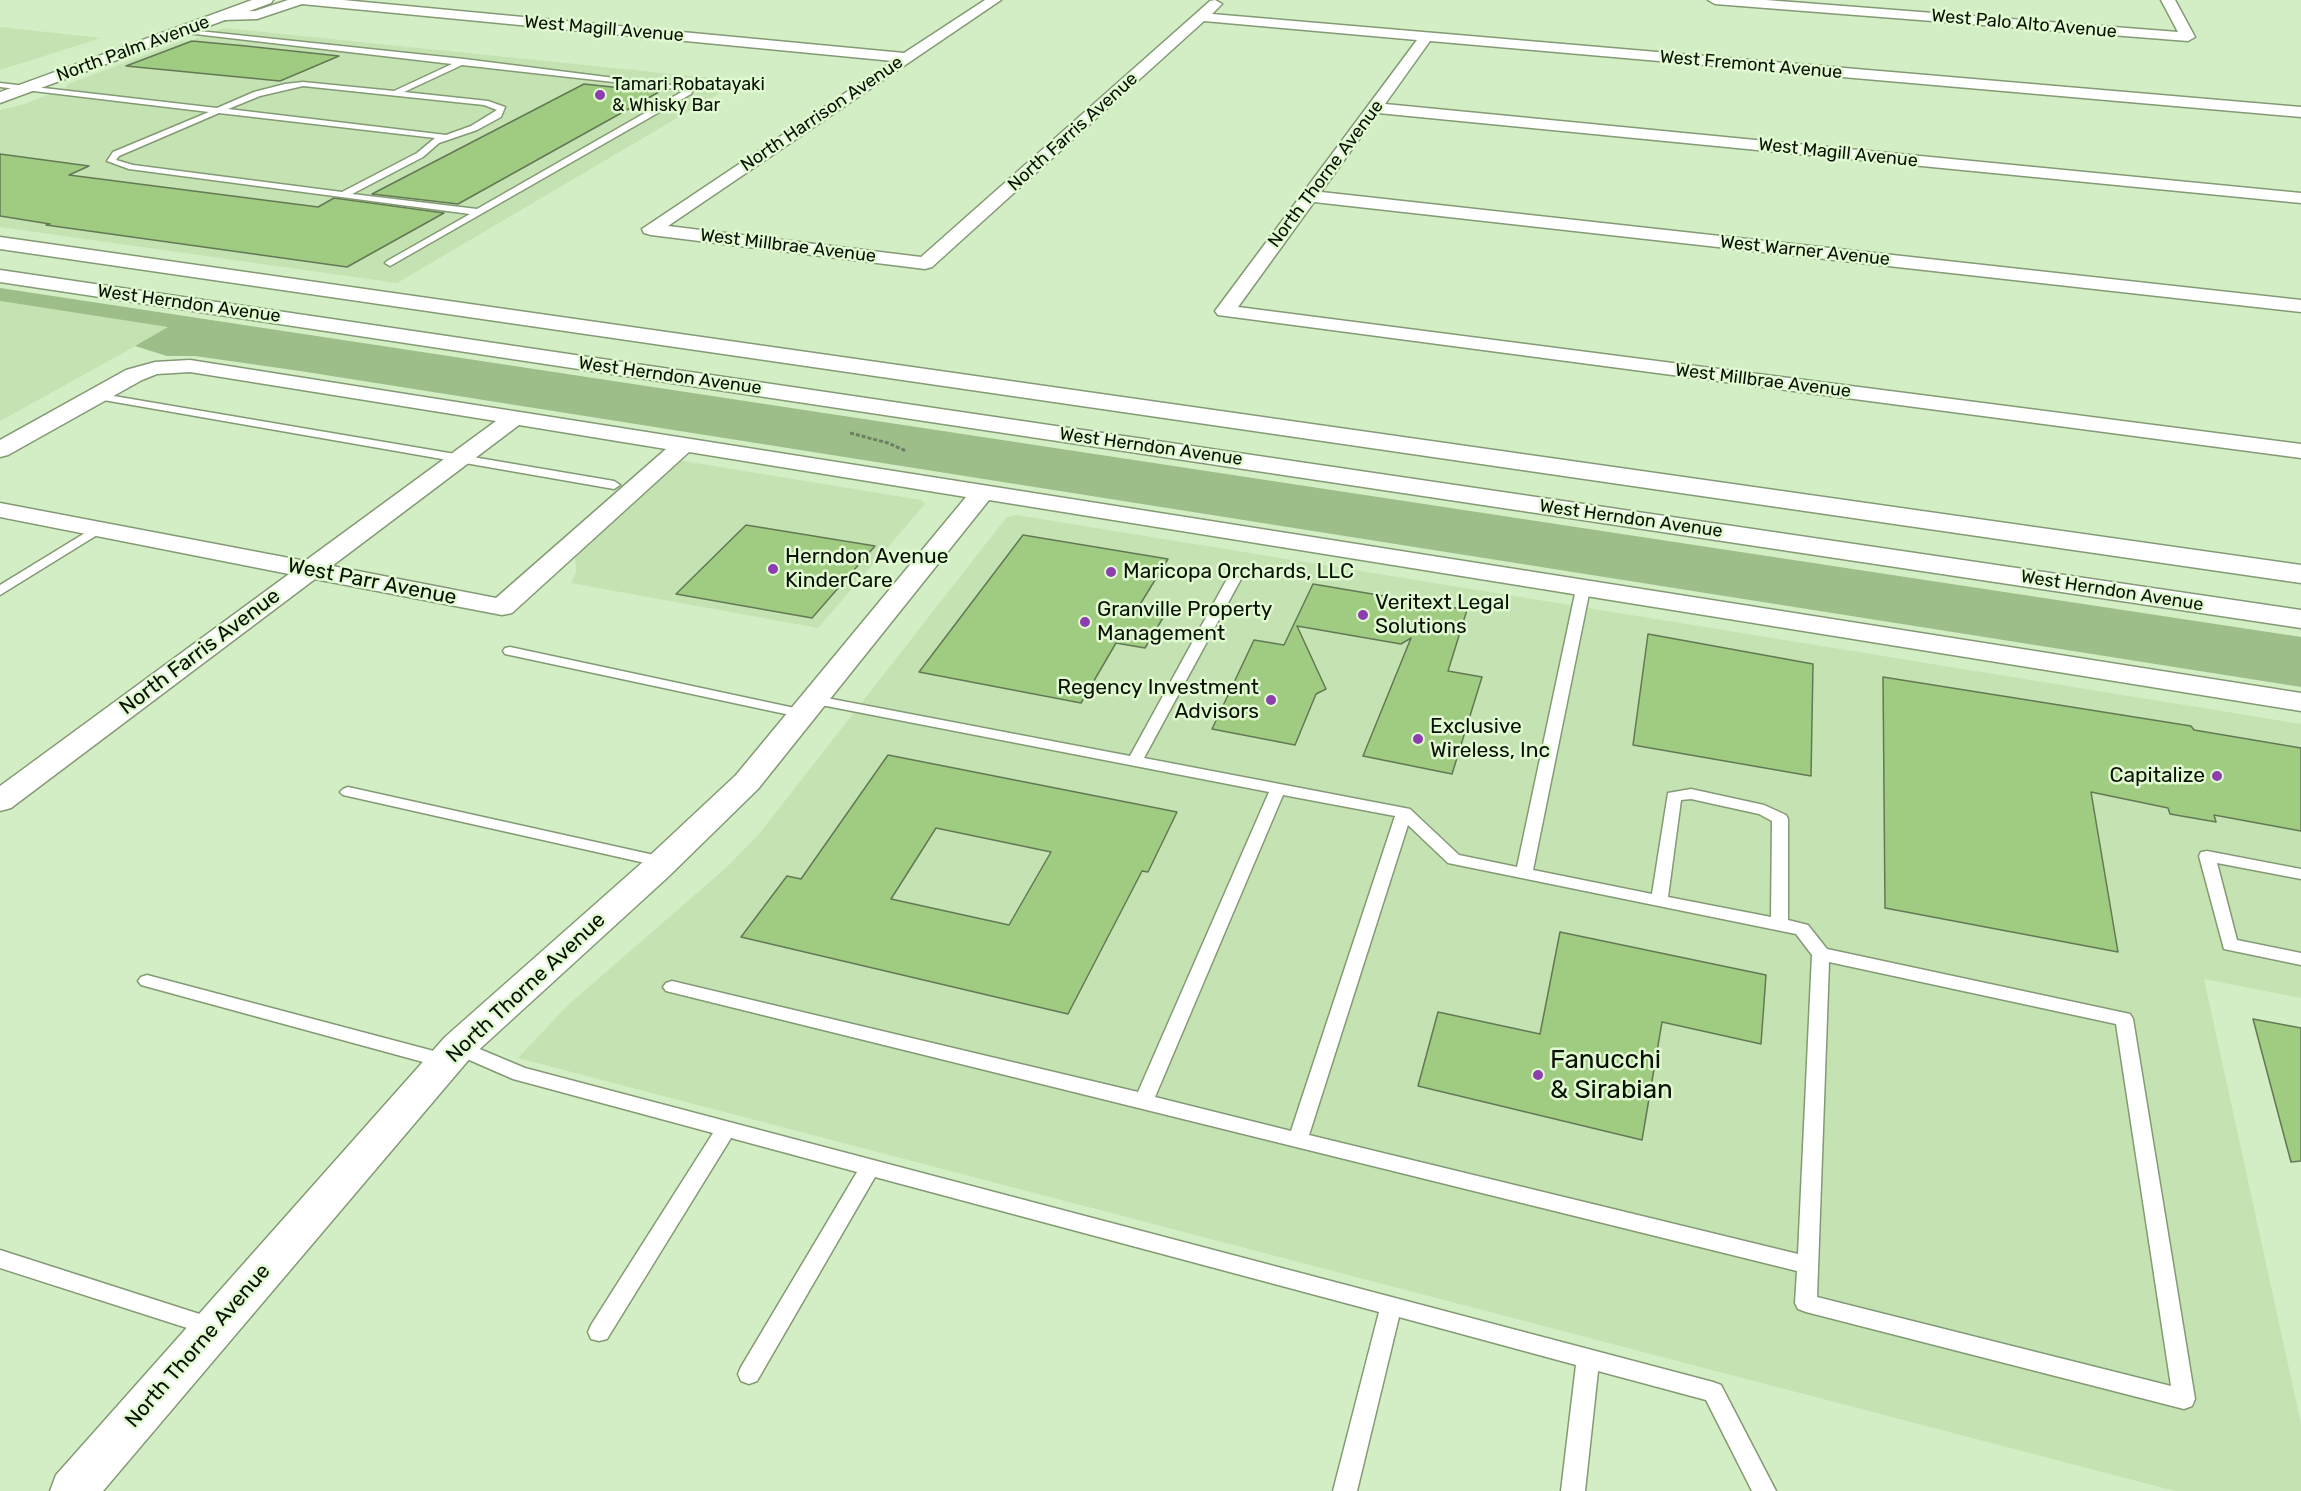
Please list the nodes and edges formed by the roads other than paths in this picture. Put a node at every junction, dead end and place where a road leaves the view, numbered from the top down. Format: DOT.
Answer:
graph roads {
  1 [pos="234,0"];
  2 [pos="249,0"];
  3 [pos="266,0"];
  4 [pos="301,0"];
  5 [pos="994,0"];
  6 [pos="1219,0"];
  7 [pos="1716,0"];
  8 [pos="2168,0"];
  9 [pos="223,15"];
  10 [pos="1202,17"];
  11 [pos="180,32"];
  12 [pos="1426,37"];
  13 [pos="907,58"];
  14 [pos="464,61"];
  15 [pos="26,89"];
  16 [pos="1,91"];
  17 [pos="395,93"];
  18 [pos="1375,108"];
  19 [pos="217,111"];
  20 [pos="2301,112"];
  21 [pos="200,118"];
  22 [pos="444,137"];
  23 [pos="367,138"];
  24 [pos="418,144"];
  25 [pos="429,145"];
  26 [pos="343,195"];
  27 [pos="1308,196"];
  28 [pos="2301,198"];
  29 [pos="478,212"];
  30 [pos="651,229"];
  31 [pos="0,243"];
  32 [pos="390,263"];
  33 [pos="925,263"];
  34 [pos="0,276"];
  35 [pos="2301,306"];
  36 [pos="1225,311"];
  37 [pos="96,396"];
  38 [pos="516,417"];
  39 [pos="685,444"];
  40 [pos="0,450"];
  41 [pos="2301,451"];
  42 [pos="461,459"];
  43 [pos="614,485"];
  44 [pos="984,491"];
  45 [pos="0,510"];
  46 [pos="98,529"];
  47 [pos="311,570"];
  48 [pos="2301,574"];
  49 [pos="1234,579"];
  50 [pos="1583,589"];
  51 [pos="0,591"];
  52 [pos="2301,619"];
  53 [pos="510,651"];
  54 [pos="2301,702"];
  55 [pos="810,707"];
  56 [pos="1135,761"];
  57 [pos="1278,789"];
  58 [pos="348,792"];
  59 [pos="0,801"];
  60 [pos="1404,813"];
  61 [pos="663,862"];
  62 [pos="1524,874"];
  63 [pos="2301,874"];
  64 [pos="1659,901"];
  65 [pos="1779,924"];
  66 [pos="1821,954"];
  67 [pos="2301,958"];
  68 [pos="147,981"];
  69 [pos="672,987"];
  70 [pos="452,1054"];
  71 [pos="1144,1101"];
  72 [pos="726,1129"];
  73 [pos="1298,1140"];
  74 [pos="870,1168"];
  75 [pos="0,1259"];
  76 [pos="1808,1265"];
  77 [pos="1391,1306"];
  78 [pos="214,1328"];
  79 [pos="599,1332"];
  80 [pos="1588,1358"];
  81 [pos="749,1374"];
  82 [pos="73,1491"];
  83 [pos="1345,1491"];
  84 [pos="1573,1491"];
  85 [pos="1764,1491"];
  1 -- 16 [label="main road, North Palm Avenue"];
  2 -- 11 [label="main road"];
  3 -- 9 [label="main road, North Palm Avenue"];
  4 -- 9 [label="street"];
  4 -- 13 [label="street, West Magill Avenue"];
  5 -- 13 [label="street, North Harrison Avenue"];
  6 -- 10 [label="street, North Farris Avenue"];
  7 -- 8 [label="street, West Palo Alto Avenue"];
  9 -- 11 [label="main road, North Palm Avenue"];
  10 -- 12 [label="street, West Fremont Avenue"];
  10 -- 33 [label="street, North Farris Avenue"];
  11 -- 14 [label="lane"];
  11 -- 15 [label="main road, North Palm Avenue"];
  12 -- 18 [label="street, North Thorne Avenue"];
  12 -- 20 [label="street, West Fremont Avenue"];
  13 -- 30 [label="street, North Harrison Avenue"];
  14 -- 17 [label="lane"];
  14 -- 29 [label="lane"];
  15 -- 16 [label="main road, North Palm Avenue"];
  15 -- 19 [label="lane"];
  16 -- 21 [label="lane"];
  17 -- 19 [label="lane"];
  17 -- 22 [label="lane"];
  18 -- 27 [label="street, North Thorne Avenue"];
  18 -- 28 [label="street, West Magill Avenue"];
  19 -- 21 [label="lane"];
  19 -- 22 [label="lane"];
  21 -- 23 [label="lane"];
  21 -- 26 [label="lane"];
  22 -- 25 [label="lane"];
  24 -- 25 [label="lane"];
  25 -- 26 [label="lane"];
  26 -- 29 [label="lane"];
  27 -- 35 [label="street, West Warner Avenue"];
  27 -- 36 [label="street, North Thorne Avenue"];
  29 -- 32 [label="lane"];
  30 -- 33 [label="street, West Millbrae Avenue"];
  31 -- 48 [label="main road, West Herndon Avenue"];
  34 -- 52 [label="main road, West Herndon Avenue"];
  36 -- 41 [label="street, West Millbrae Avenue"];
  37 -- 38 [label="street"];
  37 -- 40 [label="street"];
  37 -- 42 [label="lane"];
  38 -- 39 [label="street"];
  38 -- 42 [label="street, North Farris Avenue"];
  39 -- 44 [label="street"];
  39 -- 47 [label="street, West Parr Avenue"];
  42 -- 43 [label="lane"];
  42 -- 47 [label="street, North Farris Avenue"];
  44 -- 50 [label="street"];
  44 -- 55 [label="street, North Thorne Avenue"];
  45 -- 46 [label="street, West Parr Avenue"];
  46 -- 47 [label="street, West Parr Avenue"];
  46 -- 51 [label="lane"];
  47 -- 59 [label="street, North Farris Avenue"];
  49 -- 56 [label="lane"];
  50 -- 54 [label="street"];
  50 -- 62 [label="lane"];
  53 -- 55 [label="lane"];
  55 -- 56 [label="lane"];
  55 -- 61 [label="street, North Thorne Avenue"];
  56 -- 57 [label="lane"];
  57 -- 60 [label="lane"];
  57 -- 71 [label="lane"];
  58 -- 61 [label="lane"];
  60 -- 62 [label="lane"];
  60 -- 73 [label="lane"];
  61 -- 70 [label="street, North Thorne Avenue"];
  62 -- 64 [label="lane"];
  63 -- 67 [label="lane"];
  64 -- 65 [label="lane"];
  64 -- 65 [label="lane"];
  65 -- 66 [label="lane"];
  66 -- 76 [label="lane"];
  66 -- 76 [label="lane"];
  68 -- 70 [label="lane"];
  69 -- 71 [label="lane"];
  70 -- 72 [label="lane"];
  70 -- 78 [label="street, North Thorne Avenue"];
  71 -- 73 [label="lane"];
  72 -- 74 [label="lane"];
  72 -- 79 [label="lane"];
  73 -- 76 [label="lane"];
  74 -- 77 [label="lane"];
  74 -- 81 [label="lane"];
  75 -- 78 [label="lane"];
  77 -- 80 [label="lane"];
  77 -- 83 [label="lane"];
  78 -- 82 [label="street, North Thorne Avenue"];
  80 -- 84 [label="lane"];
  80 -- 85 [label="lane"];
}
